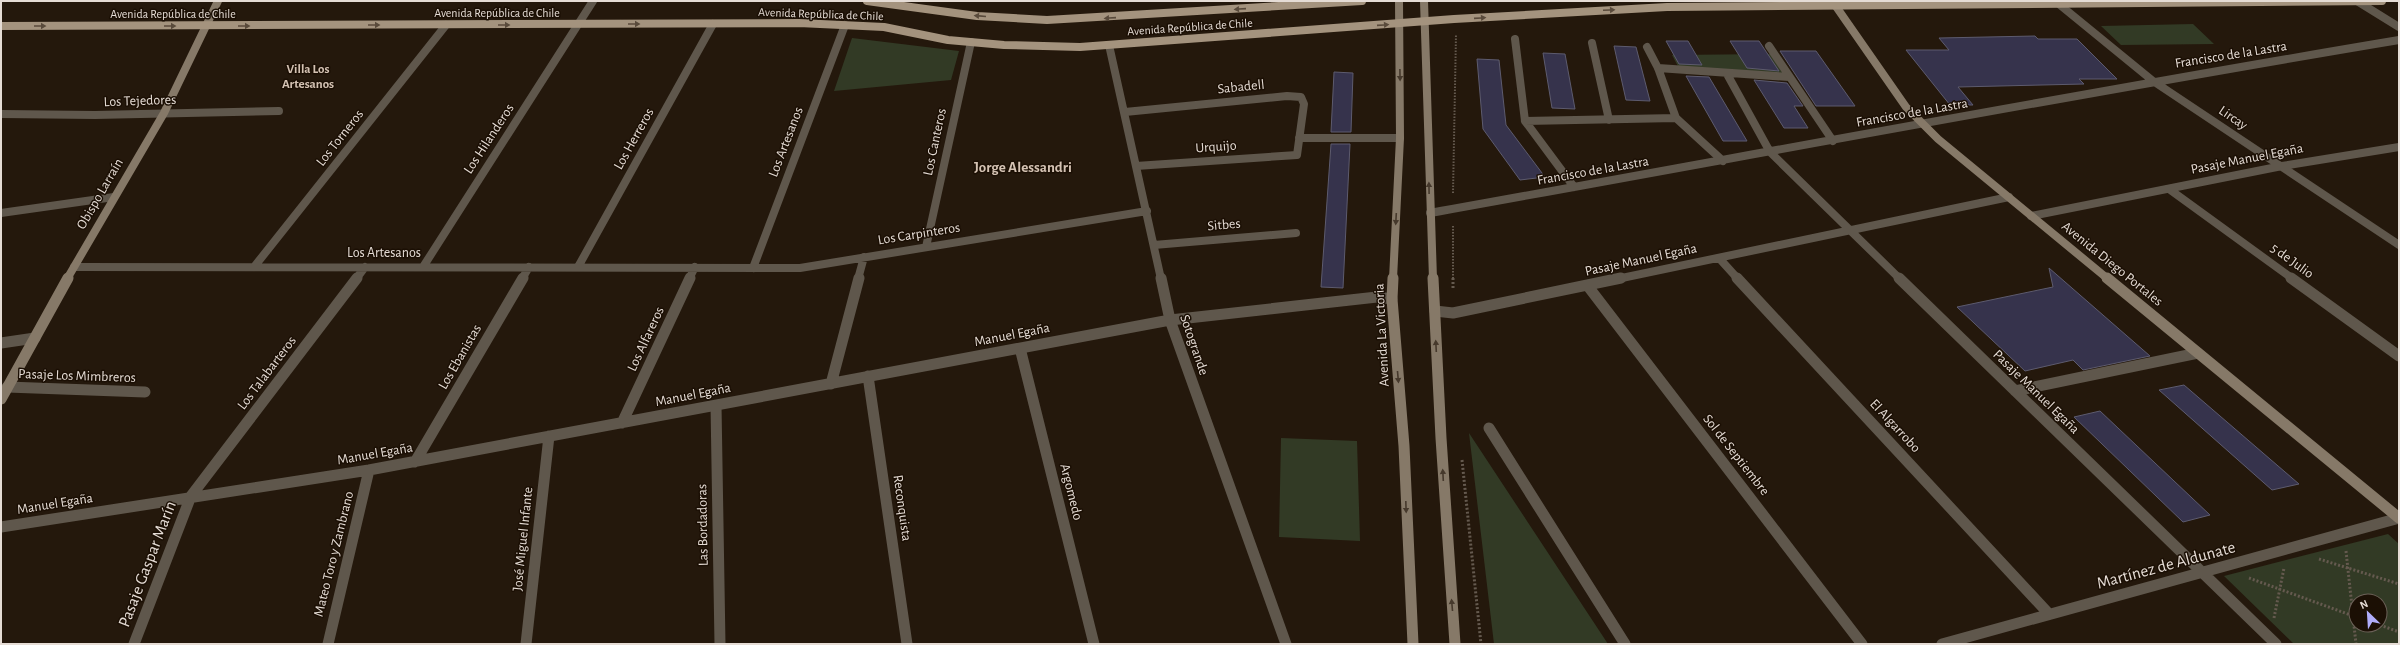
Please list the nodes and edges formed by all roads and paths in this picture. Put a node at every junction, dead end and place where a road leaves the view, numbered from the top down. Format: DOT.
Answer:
graph roads {
  1 [pos="218,1"];
  2 [pos="593,1"];
  3 [pos="867,1"];
  4 [pos="1362,1"];
  5 [pos="1399,1"];
  6 [pos="1424,1"];
  7 [pos="2357,1"];
  8 [pos="2382,1"];
  9 [pos="2126,2"];
  10 [pos="2060,4"];
  11 [pos="1835,5"];
  12 [pos="1425,22"];
  13 [pos="712,24"];
  14 [pos="1399,24"];
  15 [pos="446,25"];
  16 [pos="578,25"];
  17 [pos="845,25"];
  18 [pos="1,26"];
  19 [pos="205,26"];
  20 [pos="2399,27"];
  21 [pos="1515,39"];
  22 [pos="2399,40"];
  23 [pos="971,42"];
  24 [pos="1592,42"];
  25 [pos="1108,45"];
  26 [pos="1769,46"];
  27 [pos="1648,47"];
  28 [pos="1658,68"];
  29 [pos="1728,74"];
  30 [pos="1789,77"];
  31 [pos="2153,81"];
  32 [pos="279,111"];
  33 [pos="1124,112"];
  34 [pos="164,113"];
  35 [pos="1,114"];
  36 [pos="1676,118"];
  37 [pos="1609,120"];
  38 [pos="1525,121"];
  39 [pos="1922,125"];
  40 [pos="1299,138"];
  41 [pos="1400,138"];
  42 [pos="1833,141"];
  43 [pos="2399,147"];
  44 [pos="1770,152"];
  45 [pos="1297,155"];
  46 [pos="1723,160"];
  47 [pos="1136,166"];
  48 [pos="2282,166"];
  49 [pos="1574,187"];
  50 [pos="2169,189"];
  51 [pos="114,197"];
  52 [pos="2009,198"];
  53 [pos="1147,211"];
  54 [pos="1,213"];
  55 [pos="1430,213"];
  56 [pos="2031,216"];
  57 [pos="1852,230"];
  58 [pos="1296,233"];
  59 [pos="2399,244"];
  60 [pos="1154,245"];
  61 [pos="926,247"];
  62 [pos="864,257"];
  63 [pos="1719,258"];
  64 [pos="74,267"];
  65 [pos="254,267"];
  66 [pos="364,267"];
  67 [pos="423,267"];
  68 [pos="529,267"];
  69 [pos="578,267"];
  70 [pos="695,267"];
  71 [pos="752,268"];
  72 [pos="1587,285"];
  73 [pos="1392,299"];
  74 [pos="1435,311"];
  75 [pos="1170,320"];
  76 [pos="35,338"];
  77 [pos="1,343"];
  78 [pos="1020,348"];
  79 [pos="2198,353"];
  80 [pos="2399,356"];
  81 [pos="868,376"];
  82 [pos="831,384"];
  83 [pos="4,388"];
  84 [pos="2015,391"];
  85 [pos="146,392"];
  86 [pos="1,399"];
  87 [pos="716,405"];
  88 [pos="622,423"];
  89 [pos="1489,428"];
  90 [pos="549,436"];
  91 [pos="415,462"];
  92 [pos="370,470"];
  93 [pos="191,496"];
  94 [pos="2399,518"];
  95 [pos="1,527"];
  96 [pos="2344,533"];
  97 [pos="2286,549"];
  98 [pos="2221,567"];
  99 [pos="2348,567"];
  100 [pos="2201,573"];
  101 [pos="2399,584"];
  102 [pos="2281,590"];
  103 [pos="2351,593"];
  104 [pos="2049,614"];
  105 [pos="2348,614"];
  106 [pos="2388,628"];
  107 [pos="2399,632"];
  108 [pos="2355,633"];
  109 [pos="2272,641"];
  110 [pos="134,644"];
  111 [pos="328,644"];
  112 [pos="526,644"];
  113 [pos="720,644"];
  114 [pos="907,644"];
  115 [pos="1094,644"];
  116 [pos="1286,644"];
  117 [pos="1413,644"];
  118 [pos="1455,644"];
  119 [pos="1625,644"];
  120 [pos="1862,644"];
  121 [pos="1942,644"];
  122 [pos="2356,644"];
  1 -- 19 [label="main road, Obispo Larraín"];
  2 -- 16 [label="street, Los Hilanderos"];
  4 -- 3 [label="main road, Avenida República de Chile, one-way"];
  5 -- 14 [label="main road, Avenida La Victoria"];
  6 -- 12 [label="main road"];
  7 -- 8 [label="main road, Avenida República de Chile"];
  7 -- 9 [label="main road, Avenida República de Chile"];
  7 -- 20 [label="street"];
  9 -- 10 [label="main road, Avenida República de Chile"];
  10 -- 11 [label="main road, Avenida República de Chile"];
  10 -- 31 [label="street, Lircay"];
  12 -- 11 [label="main road, Avenida República de Chile, one-way"];
  11 -- 39 [label="main road, Avenida Diego Portales"];
  12 -- 14 [label="main road, Avenida República de Chile"];
  55 -- 12 [label="main road, one-way"];
  16 -- 13 [label="main road, Avenida República de Chile, one-way"];
  13 -- 17 [label="main road, Avenida República de Chile"];
  13 -- 69 [label="street, Los Herreros"];
  25 -- 14 [label="main road, Avenida República de Chile, one-way"];
  14 -- 41 [label="main road, Avenida La Victoria, one-way"];
  15 -- 16 [label="main road, Avenida República de Chile, one-way"];
  19 -- 15 [label="main road, Avenida República de Chile, one-way"];
  15 -- 65 [label="street, Los Torneros"];
  16 -- 67 [label="street, Los Hilanderos"];
  17 -- 23 [label="main road, Avenida República de Chile"];
  17 -- 71 [label="street, Los Artesanos"];
  18 -- 19 [label="main road, Avenida República de Chile, one-way"];
  19 -- 34 [label="main road, Obispo Larraín"];
  21 -- 38 [label="street"];
  22 -- 31 [label="street, Francisco de la Lastra"];
  23 -- 25 [label="main road, Avenida República de Chile"];
  23 -- 61 [label="street, Los Canteros"];
  24 -- 37 [label="street"];
  25 -- 33 [label="street, Sotogrande"];
  26 -- 30 [label="street"];
  27 -- 28 [label="street"];
  28 -- 29 [label="street"];
  28 -- 36 [label="street"];
  29 -- 30 [label="street"];
  29 -- 44 [label="street, Pasaje Manuel Egaña"];
  30 -- 42 [label="street"];
  31 -- 39 [label="street, Francisco de la Lastra"];
  31 -- 48 [label="street, Lircay"];
  32 -- 34 [label="street, Los Tejedores"];
  33 -- 40 [label="street, Sabadell"];
  33 -- 47 [label="street, Sotogrande"];
  34 -- 35 [label="street, Los Tejedores"];
  34 -- 51 [label="main road, Obispo Larraín"];
  36 -- 37 [label="street"];
  36 -- 46 [label="street"];
  37 -- 38 [label="street"];
  38 -- 49 [label="street"];
  39 -- 42 [label="street, Francisco de la Lastra"];
  39 -- 52 [label="main road, Avenida Diego Portales"];
  40 -- 41 [label="street"];
  40 -- 45 [label="street, Sabadell"];
  41 -- 73 [label="main road, Avenida La Victoria, one-way"];
  42 -- 44 [label="street, Francisco de la Lastra"];
  43 -- 48 [label="street, Pasaje Manuel Egaña"];
  44 -- 46 [label="street, Francisco de la Lastra"];
  44 -- 57 [label="street, Pasaje Manuel Egaña"];
  45 -- 47 [label="street, Urquijo"];
  46 -- 49 [label="street, Francisco de la Lastra"];
  47 -- 53 [label="street, Sotogrande"];
  48 -- 50 [label="street, Pasaje Manuel Egaña"];
  48 -- 59 [label="street, Lircay"];
  49 -- 55 [label="street, Francisco de la Lastra"];
  50 -- 56 [label="street, Pasaje Manuel Egaña"];
  50 -- 80 [label="street, 5 de Julio"];
  51 -- 54 [label="street"];
  51 -- 64 [label="main road, Obispo Larraín"];
  52 -- 56 [label="main road, Avenida Diego Portales"];
  52 -- 57 [label="street, Pasaje Manuel Egaña"];
  53 -- 60 [label="street, Sotogrande"];
  53 -- 61 [label="street, Los Carpinteros"];
  55 -- 74 [label="main road"];
  56 -- 79 [label="main road, Avenida Diego Portales"];
  57 -- 63 [label="street, Pasaje Manuel Egaña"];
  57 -- 84 [label="street, Pasaje Manuel Egaña"];
  58 -- 60 [label="street, Sitbes"];
  60 -- 75 [label="street, Sotogrande"];
  61 -- 62 [label="street, Los Carpinteros"];
  62 -- 71 [label="street, Los Carpinteros"];
  62 -- 82 [label="street"];
  63 -- 72 [label="street, Pasaje Manuel Egaña"];
  63 -- 104 [label="street, El Algarrobo"];
  64 -- 65 [label="street, Los Artesanos"];
  64 -- 76 [label="main road, Obispo Larraín"];
  65 -- 66 [label="street, Los Artesanos"];
  66 -- 67 [label="street, Los Artesanos"];
  66 -- 93 [label="street, Los Talabarteros"];
  67 -- 68 [label="street, Los Artesanos"];
  68 -- 69 [label="street, Los Artesanos"];
  68 -- 91 [label="street, Los Ebanistas"];
  69 -- 70 [label="street, Los Artesanos"];
  70 -- 71 [label="street, Los Carpinteros"];
  70 -- 88 [label="street, Los Alfareros"];
  72 -- 74 [label="street, Pasaje Manuel Egaña"];
  72 -- 120 [label="street, Sol de Septiembre"];
  73 -- 75 [label="street, Manuel Egaña"];
  73 -- 117 [label="main road, Avenida La Victoria, one-way"];
  118 -- 74 [label="main road, one-way"];
  75 -- 78 [label="street, Manuel Egaña"];
  75 -- 116 [label="street, Sotogrande"];
  76 -- 77 [label="street"];
  76 -- 83 [label="main road, Obispo Larraín"];
  78 -- 81 [label="street, Manuel Egaña"];
  78 -- 115 [label="street, Argomedo"];
  79 -- 84 [label="street"];
  79 -- 94 [label="main road, Avenida Diego Portales"];
  81 -- 82 [label="street, Manuel Egaña"];
  81 -- 114 [label="street, Reconquista"];
  82 -- 87 [label="street, Manuel Egaña"];
  83 -- 85 [label="street, Pasaje Los Mimbreros"];
  83 -- 86 [label="main road, Obispo Larraín"];
  84 -- 100 [label="street, Pasaje Manuel Egaña"];
  87 -- 88 [label="street, Manuel Egaña"];
  87 -- 113 [label="street, Las Bordadoras"];
  88 -- 90 [label="street, Manuel Egaña"];
  89 -- 119 [label="street"];
  90 -- 91 [label="street, Manuel Egaña"];
  90 -- 112 [label="street, José Miguel Infante"];
  91 -- 92 [label="street, Manuel Egaña"];
  92 -- 93 [label="street, Manuel Egaña"];
  92 -- 111 [label="street, Mateo Toro y Zambrano"];
  93 -- 95 [label="street, Manuel Egaña"];
  93 -- 110 [label="street, Pasaje Gaspar Marín"];
  94 -- 96 [label="street, Martínez de Aldunate"];
  96 -- 97 [label="street, Martínez de Aldunate"];
  96 -- 99 [label="path"];
  97 -- 98 [label="street, Martínez de Aldunate"];
  97 -- 99 [label="path"];
  97 -- 102 [label="path"];
  98 -- 100 [label="street, Martínez de Aldunate"];
  98 -- 102 [label="path"];
  99 -- 101 [label="path"];
  99 -- 103 [label="path"];
  100 -- 104 [label="street, Martínez de Aldunate"];
  100 -- 109 [label="street, Pasaje Manuel Egaña"];
  102 -- 105 [label="path"];
  102 -- 109 [label="path"];
  104 -- 121 [label="street, Martínez de Aldunate"];
  106 -- 107 [label="path"];
  108 -- 122 [label="path"];
}
